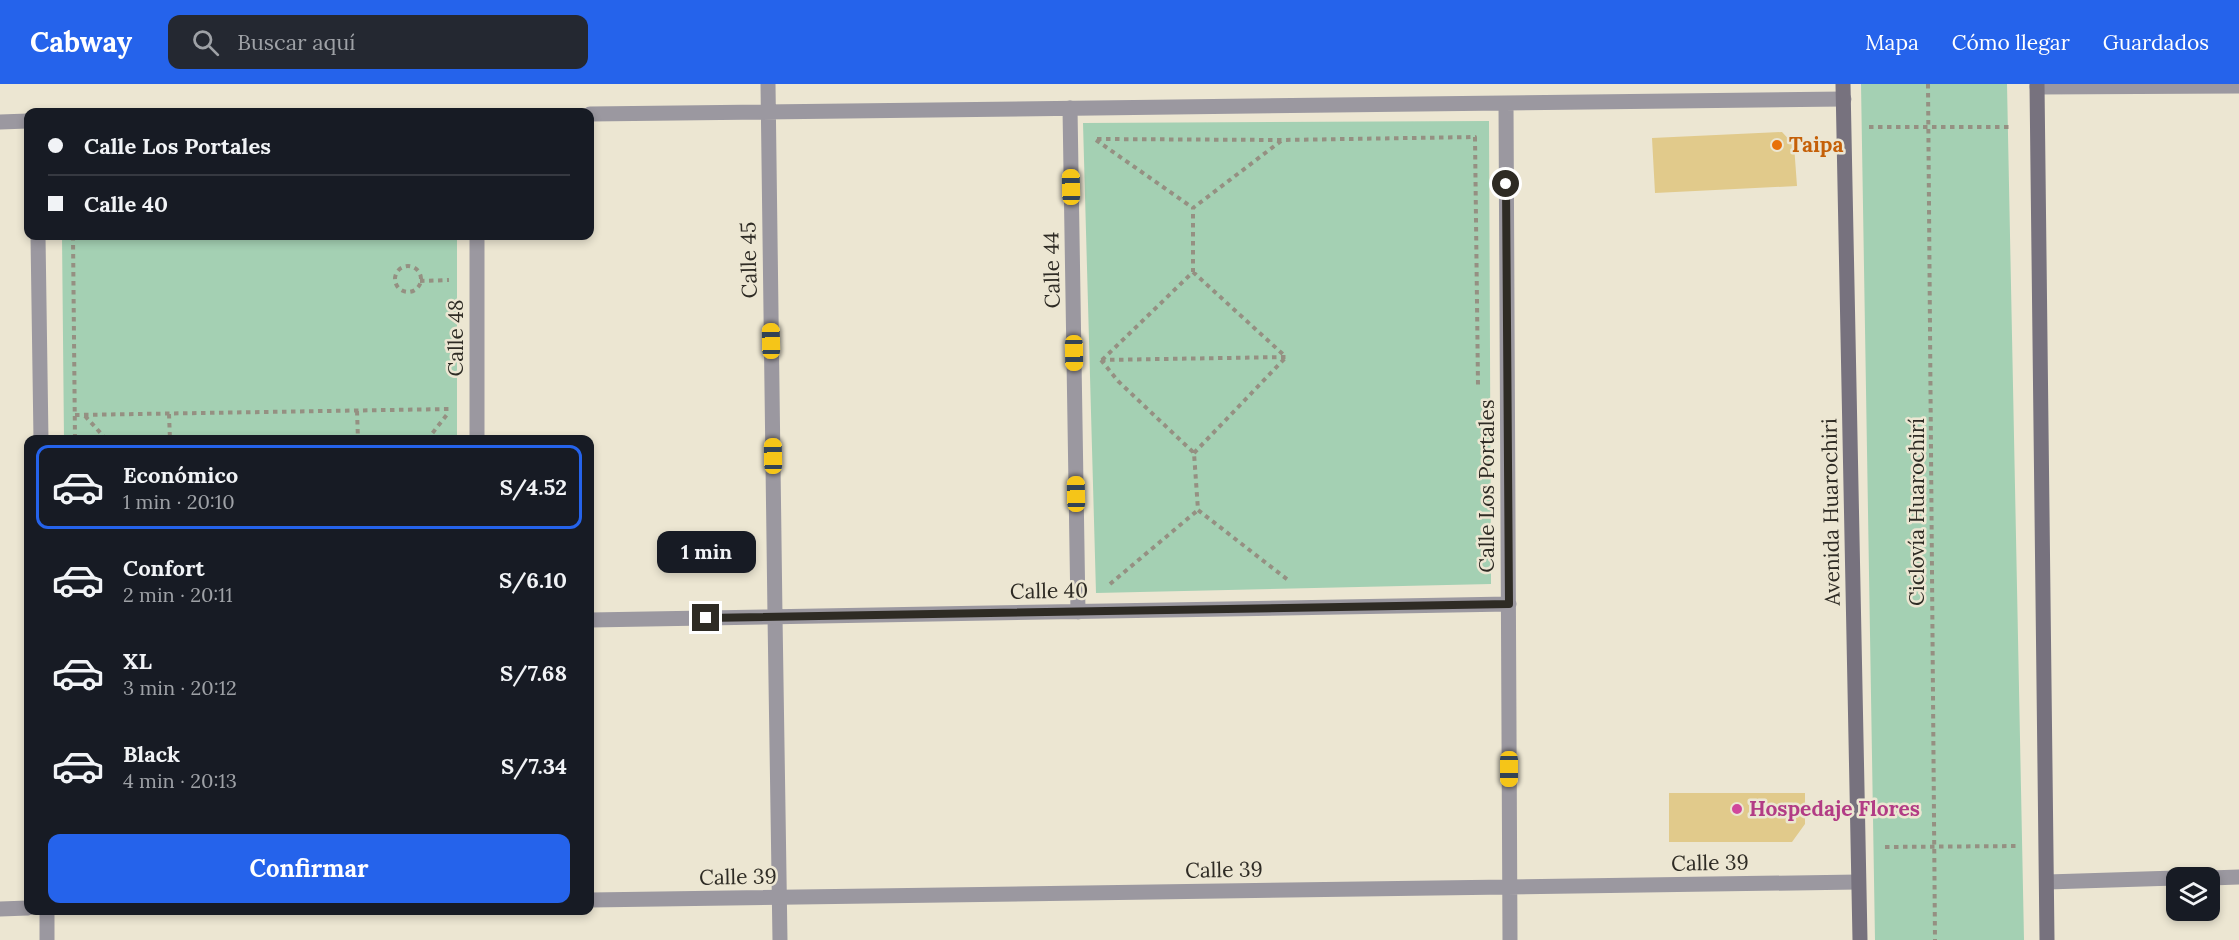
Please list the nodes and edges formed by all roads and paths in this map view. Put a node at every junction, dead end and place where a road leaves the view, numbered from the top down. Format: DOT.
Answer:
graph roads {
  1 [pos="768,84"];
  2 [pos="1928,84"];
  3 [pos="2037,86"];
  4 [pos="2239,86"];
  5 [pos="1843,91"];
  6 [pos="1506,103"];
  7 [pos="1070,108"];
  8 [pos="768,111"];
  9 [pos="594,114"];
  10 [pos="24,121"];
  11 [pos="0,122"];
  12 [pos="1844,127"];
  13 [pos="1928,127"];
  14 [pos="2038,127"];
  15 [pos="1282,140"];
  16 [pos="1193,208"];
  17 [pos="38,240"];
  18 [pos="73,240"];
  19 [pos="477,240"];
  20 [pos="1193,272"];
  21 [pos="449,280"];
  22 [pos="420,281"];
  23 [pos="1286,357"];
  24 [pos="1101,360"];
  25 [pos="1478,388"];
  26 [pos="357,411"];
  27 [pos="169,414"];
  28 [pos="75,415"];
  29 [pos="84,415"];
  30 [pos="41,435"];
  31 [pos="75,435"];
  32 [pos="102,435"];
  33 [pos="170,435"];
  34 [pos="357,435"];
  35 [pos="431,435"];
  36 [pos="477,435"];
  37 [pos="1194,453"];
  38 [pos="1198,510"];
  39 [pos="1292,583"];
  40 [pos="1107,586"];
  41 [pos="1509,604"];
  42 [pos="1078,612"];
  43 [pos="776,616"];
  44 [pos="594,620"];
  45 [pos="2046,846"];
  46 [pos="1858,847"];
  47 [pos="1934,847"];
  48 [pos="2239,877"];
  49 [pos="2166,878"];
  50 [pos="2220,878"];
  51 [pos="1858,882"];
  52 [pos="2047,882"];
  53 [pos="1509,887"];
  54 [pos="780,897"];
  55 [pos="594,900"];
  56 [pos="24,908"];
  57 [pos="0,909"];
  58 [pos="47,915"];
  59 [pos="47,940"];
  60 [pos="780,940"];
  61 [pos="1510,940"];
  62 [pos="1860,940"];
  63 [pos="1935,940"];
  64 [pos="2047,940"];
  1 -- 8 [label="street, Calle 45"];
  2 -- 13 [label="path, Ciclovía Huarochirí"];
  3 -- 4 [label="street"];
  3 -- 14 [label="main road"];
  5 -- 6 [label="street"];
  5 -- 12 [label="main road, Avenida Huarochiri"];
  6 -- 7 [label="street"];
  6 -- 41 [label="street, Calle Los Portales"];
  7 -- 8 [label="street"];
  7 -- 42 [label="street, Calle 44"];
  8 -- 9 [label="street"];
  8 -- 43 [label="street, Calle 45"];
  10 -- 11 [label="street"];
  12 -- 13 [label="path"];
  12 -- 46 [label="main road, Avenida Huarochiri"];
  13 -- 14 [label="path"];
  13 -- 47 [label="path, Ciclovía Huarochirí"];
  14 -- 45 [label="main road"];
  15 -- 16 [label="path"];
  15 -- 16 [label="path"];
  15 -- 25 [label="path"];
  16 -- 20 [label="path"];
  17 -- 30 [label="street"];
  18 -- 28 [label="path"];
  19 -- 36 [label="street, Calle 48"];
  20 -- 23 [label="path"];
  20 -- 24 [label="path"];
  21 -- 22 [label="path"];
  22 -- 22 [label="path"];
  23 -- 24 [label="path"];
  23 -- 37 [label="path"];
  24 -- 37 [label="path"];
  26 -- 27 [label="path"];
  26 -- 34 [label="path"];
  26 -- 35 [label="path"];
  27 -- 29 [label="path"];
  27 -- 33 [label="path"];
  28 -- 29 [label="path"];
  28 -- 31 [label="path"];
  29 -- 32 [label="path"];
  37 -- 38 [label="path"];
  38 -- 39 [label="path"];
  38 -- 40 [label="path"];
  41 -- 42 [label="street, Calle 40"];
  41 -- 53 [label="street, Calle Los Portales"];
  42 -- 43 [label="street, Calle 40"];
  43 -- 44 [label="street, Calle 40"];
  43 -- 54 [label="street, Calle 45"];
  45 -- 47 [label="path"];
  45 -- 52 [label="main road"];
  46 -- 47 [label="path"];
  46 -- 51 [label="main road, Avenida Huarochiri"];
  47 -- 63 [label="path, Ciclovía Huarochirí"];
  48 -- 50 [label="street"];
  49 -- 52 [label="street"];
  51 -- 53 [label="street, Calle 39"];
  51 -- 62 [label="main road, Avenida Huarochiri"];
  52 -- 64 [label="main road"];
  53 -- 54 [label="street, Calle 39"];
  53 -- 61 [label="street, Calle Los Portales"];
  54 -- 55 [label="street, Calle 39"];
  54 -- 60 [label="street, Calle 45"];
  56 -- 57 [label="street"];
  58 -- 59 [label="street"];
}
